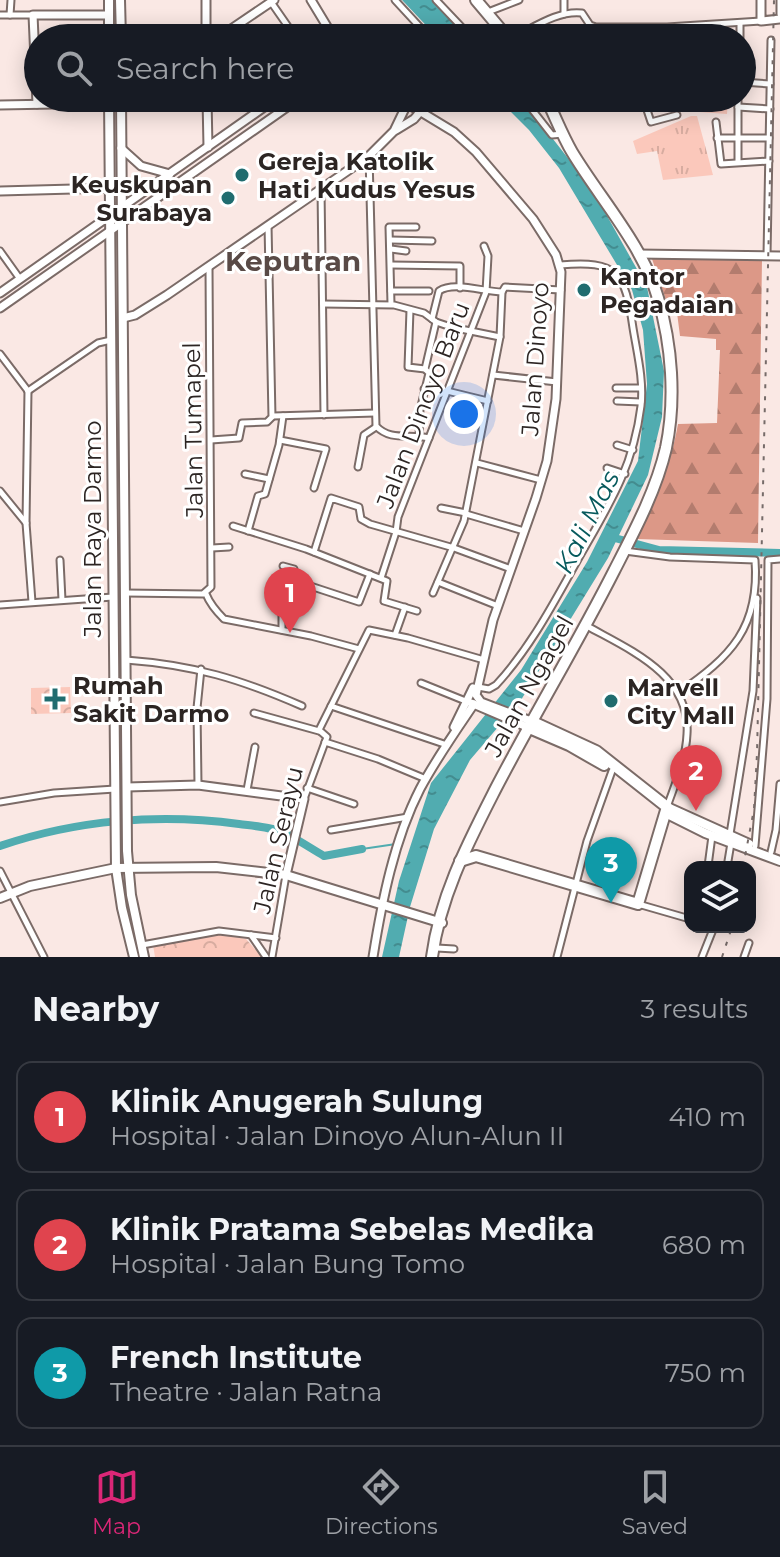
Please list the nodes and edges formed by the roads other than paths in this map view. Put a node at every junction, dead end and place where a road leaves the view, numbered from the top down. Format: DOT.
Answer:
graph roads {
  1 [pos="11,0"];
  2 [pos="109,0"];
  3 [pos="120,0"];
  4 [pos="206,0"];
  5 [pos="311,0"];
  6 [pos="395,0"];
  7 [pos="436,0"];
  8 [pos="476,0"];
  9 [pos="519,0"];
  10 [pos="564,0"];
  11 [pos="761,0"];
  12 [pos="780,0"];
  13 [pos="272,1"];
  14 [pos="487,12"];
  15 [pos="564,14"];
  16 [pos="0,15"];
  17 [pos="10,15"];
  18 [pos="33,15"];
  19 [pos="109,15"];
  20 [pos="778,18"];
  21 [pos="761,21"];
  22 [pos="740,23"];
  23 [pos="33,24"];
  24 [pos="109,24"];
  25 [pos="121,24"];
  26 [pos="206,24"];
  27 [pos="238,24"];
  28 [pos="287,24"];
  29 [pos="326,24"];
  30 [pos="417,24"];
  31 [pos="459,24"];
  32 [pos="498,24"];
  33 [pos="542,24"];
  34 [pos="591,24"];
  35 [pos="729,24"];
  36 [pos="771,40"];
  37 [pos="756,83"];
  38 [pos="770,84"];
  39 [pos="24,104"];
  40 [pos="0,105"];
  41 [pos="756,108"];
  42 [pos="770,109"];
  43 [pos="109,112"];
  44 [pos="120,112"];
  45 [pos="207,112"];
  46 [pos="257,112"];
  47 [pos="280,112"];
  48 [pos="403,112"];
  49 [pos="420,112"];
  50 [pos="534,112"];
  51 [pos="553,112"];
  52 [pos="648,112"];
  53 [pos="738,112"];
  54 [pos="677,115"];
  55 [pos="246,120"];
  56 [pos="716,122"];
  57 [pos="265,123"];
  58 [pos="255,129"];
  59 [pos="394,131"];
  60 [pos="563,134"];
  61 [pos="738,137"];
  62 [pos="717,138"];
  63 [pos="769,138"];
  64 [pos="208,147"];
  65 [pos="121,148"];
  66 [pos="369,156"];
  67 [pos="769,161"];
  68 [pos="738,162"];
  69 [pos="170,174"];
  70 [pos="110,188"];
  71 [pos="321,188"];
  72 [pos="0,191"];
  73 [pos="122,209"];
  74 [pos="110,218"];
  75 [pos="122,223"];
  76 [pos="268,224"];
  77 [pos="416,227"];
  78 [pos="110,231"];
  79 [pos="391,240"];
  80 [pos="432,241"];
  81 [pos="484,246"];
  82 [pos="391,249"];
  83 [pos="0,251"];
  84 [pos="406,251"];
  85 [pos="638,254"];
  86 [pos="767,255"];
  87 [pos="780,256"];
  88 [pos="391,265"];
  89 [pos="560,265"];
  90 [pos="208,266"];
  91 [pos="20,279"];
  92 [pos="460,288"];
  93 [pos="561,290"];
  94 [pos="391,291"];
  95 [pos="429,291"];
  96 [pos="486,292"];
  97 [pos="502,292"];
  98 [pos="0,293"];
  99 [pos="323,304"];
  100 [pos="372,304"];
  101 [pos="391,304"];
  102 [pos="0,308"];
  103 [pos="410,310"];
  104 [pos="123,318"];
  105 [pos="434,320"];
  106 [pos="471,331"];
  107 [pos="500,337"];
  108 [pos="111,340"];
  109 [pos="0,354"];
  110 [pos="425,369"];
  111 [pos="493,375"];
  112 [pos="557,382"];
  113 [pos="616,388"];
  114 [pos="641,388"];
  115 [pos="424,389"];
  116 [pos="28,391"];
  117 [pos="447,391"];
  118 [pos="488,401"];
  119 [pos="617,401"];
  120 [pos="641,402"];
  121 [pos="375,413"];
  122 [pos="324,415"];
  123 [pos="273,416"];
  124 [pos="283,416"];
  125 [pos="376,427"];
  126 [pos="419,436"];
  127 [pos="429,438"];
  128 [pos="211,440"];
  129 [pos="280,440"];
  130 [pos="617,445"];
  131 [pos="633,450"];
  132 [pos="477,463"];
  133 [pos="358,467"];
  134 [pos="607,468"];
  135 [pos="112,469"];
  136 [pos="124,469"];
  137 [pos="245,474"];
  138 [pos="625,474"];
  139 [pos="269,479"];
  140 [pos="541,480"];
  141 [pos="123,482"];
  142 [pos="112,483"];
  143 [pos="314,488"];
  144 [pos="0,491"];
  145 [pos="441,508"];
  146 [pos="466,513"];
  147 [pos="26,523"];
  148 [pos="233,526"];
  149 [pos="248,531"];
  150 [pos="524,531"];
  151 [pos="396,532"];
  152 [pos="627,546"];
  153 [pos="229,547"];
  154 [pos="212,548"];
  155 [pos="454,548"];
  156 [pos="314,552"];
  157 [pos="780,559"];
  158 [pos="60,560"];
  159 [pos="283,566"];
  160 [pos="511,569"];
  161 [pos="368,573"];
  162 [pos="381,578"];
  163 [pos="292,580"];
  164 [pos="438,582"];
  165 [pos="757,589"];
  166 [pos="125,593"];
  167 [pos="207,593"];
  168 [pos="433,593"];
  169 [pos="113,597"];
  170 [pos="62,600"];
  171 [pos="32,602"];
  172 [pos="0,605"];
  173 [pos="498,606"];
  174 [pos="405,607"];
  175 [pos="417,611"];
  176 [pos="586,625"];
  177 [pos="282,630"];
  178 [pos="395,635"];
  179 [pos="359,649"];
  180 [pos="484,659"];
  181 [pos="126,660"];
  182 [pos="201,669"];
  183 [pos="421,683"];
  184 [pos="478,687"];
  185 [pos="678,693"];
  186 [pos="476,703"];
  187 [pos="302,706"];
  188 [pos="331,706"];
  189 [pos="254,713"];
  190 [pos="529,724"];
  191 [pos="319,731"];
  192 [pos="325,738"];
  193 [pos="445,745"];
  194 [pos="255,747"];
  195 [pos="612,771"];
  196 [pos="426,779"];
  197 [pos="780,784"];
  198 [pos="198,785"];
  199 [pos="127,787"];
  200 [pos="307,788"];
  201 [pos="115,789"];
  202 [pos="247,790"];
  203 [pos="304,799"];
  204 [pos="0,802"];
  205 [pos="354,804"];
  206 [pos="666,810"];
  207 [pos="408,817"];
  208 [pos="331,830"];
  209 [pos="712,835"];
  210 [pos="730,839"];
  211 [pos="467,845"];
  212 [pos="755,846"];
  213 [pos="476,856"];
  214 [pos="777,856"];
  215 [pos="460,861"];
  216 [pos="709,861"];
  217 [pos="728,861"];
  218 [pos="128,867"];
  219 [pos="116,868"];
  220 [pos="0,871"];
  221 [pos="283,877"];
  222 [pos="577,885"];
  223 [pos="11,893"];
  224 [pos="0,898"];
  225 [pos="638,904"];
  226 [pos="385,907"];
  227 [pos="684,917"];
  228 [pos="440,923"];
  229 [pos="712,933"];
  230 [pos="250,934"];
  231 [pos="276,938"];
  232 [pos="749,943"];
  233 [pos="142,945"];
  234 [pos="454,949"];
  235 [pos="435,954"];
  236 [pos="44,957"];
  237 [pos="134,957"];
  238 [pos="144,957"];
  239 [pos="269,957"];
  240 [pos="373,957"];
  241 [pos="557,957"];
  242 [pos="702,957"];
  243 [pos="744,957"];
  1 -- 17 [label="street"];
  2 -- 19 [label="main road"];
  3 -- 25 [label="main road"];
  4 -- 26 [label="main road"];
  5 -- 29 [label="main road"];
  6 -- 30 [label="street"];
  7 -- 31 [label="street"];
  8 -- 14 [label="highway"];
  9 -- 14 [label="street"];
  10 -- 15 [label="street"];
  11 -- 21 [label="main road"];
  12 -- 20 [label="street"];
  13 -- 27 [label="main road"];
  13 -- 28 [label="street"];
  14 -- 32 [label="highway"];
  15 -- 33 [label="street"];
  15 -- 34 [label="street"];
  16 -- 17 [label="street"];
  17 -- 18 [label="street"];
  18 -- 19 [label="main road"];
  18 -- 23 [label="main road"];
  19 -- 24 [label="main road"];
  20 -- 21 [label="main road"];
  21 -- 22 [label="street"];
  22 -- 35 [label="street"];
  36 -- 38 [label="street"];
  37 -- 38 [label="street"];
  38 -- 42 [label="street"];
  39 -- 40 [label="main road"];
  41 -- 42 [label="street"];
  42 -- 63 [label="street"];
  43 -- 70 [label="main road, Jalan Raya Darmo"];
  44 -- 65 [label="main road, Jalan Raya Darmo"];
  45 -- 64 [label="main road"];
  46 -- 55 [label="main road"];
  46 -- 57 [label="main road"];
  47 -- 57 [label="main road"];
  48 -- 59 [label="main road"];
  49 -- 59 [label="main road"];
  49 -- 89 [label="main road, Jalan Dinoyo"];
  50 -- 60 [label="street"];
  51 -- 60 [label="highway, Jalan Ngagel"];
  52 -- 54 [label="street"];
  53 -- 61 [label="street"];
  55 -- 58 [label="main road"];
  55 -- 64 [label="main road"];
  56 -- 62 [label="street"];
  57 -- 58 [label="main road"];
  58 -- 75 [label="main road"];
  59 -- 66 [label="main road"];
  60 -- 85 [label="highway, Jalan Ngagel"];
  61 -- 62 [label="street"];
  61 -- 63 [label="street"];
  61 -- 68 [label="street"];
  62 -- 68 [label="street"];
  63 -- 67 [label="street"];
  64 -- 69 [label="main road"];
  65 -- 69 [label="main road"];
  65 -- 73 [label="main road, Jalan Raya Darmo"];
  66 -- 71 [label="main road"];
  66 -- 100 [label="street"];
  67 -- 68 [label="street"];
  67 -- 86 [label="street"];
  69 -- 73 [label="main road"];
  70 -- 72 [label="main road"];
  70 -- 74 [label="main road, Jalan Raya Darmo"];
  71 -- 76 [label="main road"];
  71 -- 99 [label="street"];
  73 -- 74 [label="main road"];
  73 -- 75 [label="main road, Jalan Raya Darmo"];
  74 -- 78 [label="main road, Jalan Raya Darmo"];
  74 -- 91 [label="main road"];
  75 -- 78 [label="main road"];
  75 -- 104 [label="main road, Jalan Raya Darmo"];
  76 -- 90 [label="main road"];
  76 -- 123 [label="street"];
  77 -- 79 [label="street"];
  78 -- 102 [label="main road"];
  78 -- 108 [label="main road, Jalan Raya Darmo"];
  79 -- 80 [label="street"];
  79 -- 82 [label="street"];
  81 -- 96 [label="street"];
  82 -- 84 [label="street"];
  82 -- 88 [label="street"];
  83 -- 91 [label="street"];
  85 -- 86 [label="main road"];
  85 -- 152 [label="highway, Jalan Ngagel"];
  86 -- 87 [label="main road"];
  88 -- 92 [label="street"];
  88 -- 94 [label="street"];
  89 -- 93 [label="main road, Jalan Dinoyo"];
  89 -- 114 [label="street"];
  90 -- 104 [label="main road"];
  90 -- 128 [label="street, Jalan Tumapel"];
  91 -- 98 [label="main road"];
  92 -- 96 [label="street"];
  92 -- 105 [label="street"];
  93 -- 97 [label="street"];
  93 -- 112 [label="main road, Jalan Dinoyo"];
  94 -- 95 [label="street"];
  94 -- 101 [label="street"];
  96 -- 97 [label="street"];
  96 -- 106 [label="street, Jalan Dinoyo Baru"];
  97 -- 107 [label="street"];
  99 -- 100 [label="street"];
  99 -- 122 [label="street"];
  100 -- 101 [label="street"];
  100 -- 121 [label="street"];
  101 -- 103 [label="street"];
  103 -- 105 [label="street"];
  103 -- 110 [label="street"];
  104 -- 136 [label="main road, Jalan Raya Darmo"];
  105 -- 106 [label="street"];
  105 -- 110 [label="street"];
  106 -- 107 [label="street"];
  106 -- 117 [label="street, Jalan Dinoyo Baru"];
  107 -- 111 [label="street"];
  108 -- 116 [label="street"];
  108 -- 135 [label="main road, Jalan Raya Darmo"];
  109 -- 116 [label="street"];
  110 -- 115 [label="street"];
  111 -- 112 [label="street"];
  111 -- 118 [label="street"];
  112 -- 140 [label="main road, Jalan Dinoyo"];
  113 -- 114 [label="street"];
  114 -- 120 [label="street"];
  115 -- 117 [label="street"];
  115 -- 126 [label="street"];
  116 -- 147 [label="street"];
  117 -- 118 [label="street"];
  117 -- 127 [label="street, Jalan Dinoyo Baru"];
  118 -- 132 [label="street"];
  119 -- 120 [label="street"];
  120 -- 131 [label="street"];
  121 -- 122 [label="street"];
  121 -- 125 [label="street"];
  122 -- 124 [label="street"];
  123 -- 124 [label="street"];
  123 -- 128 [label="street"];
  124 -- 129 [label="street"];
  125 -- 126 [label="street"];
  125 -- 133 [label="street"];
  126 -- 127 [label="street"];
  127 -- 151 [label="street, Jalan Dinoyo Baru"];
  128 -- 154 [label="street, Jalan Tumapel"];
  129 -- 139 [label="street"];
  129 -- 143 [label="street"];
  130 -- 131 [label="street"];
  131 -- 138 [label="street"];
  132 -- 140 [label="street"];
  132 -- 146 [label="street"];
  134 -- 138 [label="street"];
  135 -- 136 [label="main road"];
  135 -- 142 [label="main road, Jalan Raya Darmo"];
  136 -- 141 [label="main road, Jalan Raya Darmo"];
  137 -- 139 [label="street"];
  138 -- 184 [label="street"];
  139 -- 149 [label="street"];
  140 -- 150 [label="main road, Jalan Dinoyo"];
  141 -- 142 [label="main road"];
  141 -- 166 [label="main road, Jalan Raya Darmo"];
  142 -- 169 [label="main road, Jalan Raya Darmo"];
  144 -- 147 [label="street"];
  145 -- 146 [label="street"];
  146 -- 150 [label="street"];
  146 -- 155 [label="street"];
  147 -- 171 [label="street"];
  148 -- 149 [label="street"];
  149 -- 156 [label="street"];
  150 -- 160 [label="main road, Jalan Dinoyo"];
  151 -- 155 [label="street"];
  151 -- 156 [label="street"];
  151 -- 162 [label="street, Jalan Dinoyo Baru"];
  152 -- 165 [label="street"];
  152 -- 176 [label="highway, Jalan Ngagel"];
  153 -- 154 [label="street"];
  154 -- 167 [label="street, Jalan Tumapel"];
  155 -- 160 [label="street"];
  155 -- 164 [label="street"];
  156 -- 161 [label="street"];
  157 -- 212 [label="street"];
  158 -- 170 [label="street"];
  159 -- 163 [label="street"];
  160 -- 173 [label="main road, Jalan Dinoyo"];
  161 -- 162 [label="street"];
  161 -- 163 [label="street"];
  162 -- 174 [label="street"];
  163 -- 177 [label="street"];
  164 -- 168 [label="street"];
  164 -- 173 [label="street"];
  165 -- 185 [label="street"];
  165 -- 210 [label="street"];
  166 -- 167 [label="street"];
  166 -- 181 [label="main road, Jalan Raya Darmo"];
  167 -- 177 [label="street"];
  169 -- 170 [label="street"];
  169 -- 201 [label="main road, Jalan Raya Darmo"];
  170 -- 171 [label="street"];
  171 -- 172 [label="street"];
  173 -- 180 [label="main road, Jalan Dinoyo"];
  174 -- 175 [label="street"];
  174 -- 178 [label="street"];
  176 -- 185 [label="street"];
  176 -- 190 [label="highway, Jalan Ngagel"];
  177 -- 179 [label="street"];
  178 -- 179 [label="street"];
  178 -- 180 [label="street"];
  179 -- 188 [label="street"];
  180 -- 184 [label="main road, Jalan Dinoyo"];
  180 -- 186 [label="main road, Jalan Dinoyo"];
  181 -- 182 [label="street"];
  181 -- 199 [label="main road, Jalan Raya Darmo"];
  182 -- 187 [label="street"];
  182 -- 198 [label="street"];
  183 -- 186 [label="street"];
  184 -- 186 [label="main road, Jalan Dinoyo"];
  185 -- 206 [label="street"];
  186 -- 190 [label="main road"];
  186 -- 193 [label="main road"];
  188 -- 191 [label="street"];
  188 -- 193 [label="street"];
  189 -- 191 [label="street"];
  190 -- 195 [label="highway"];
  190 -- 206 [label="highway"];
  190 -- 211 [label="highway, Jalan Ngagel"];
  191 -- 192 [label="street"];
  192 -- 196 [label="street"];
  192 -- 200 [label="street, Jalan Serayu"];
  193 -- 196 [label="main road"];
  194 -- 202 [label="street"];
  195 -- 206 [label="highway"];
  195 -- 222 [label="street"];
  196 -- 207 [label="main road"];
  197 -- 214 [label="street"];
  198 -- 199 [label="main road"];
  198 -- 202 [label="main road"];
  199 -- 218 [label="main road, Jalan Raya Darmo"];
  200 -- 203 [label="street, Jalan Serayu"];
  200 -- 205 [label="street"];
  201 -- 204 [label="street"];
  201 -- 219 [label="main road, Jalan Raya Darmo"];
  202 -- 203 [label="main road"];
  203 -- 221 [label="main road, Jalan Serayu"];
  206 -- 209 [label="main road"];
  206 -- 210 [label="main road"];
  206 -- 225 [label="highway"];
  207 -- 208 [label="street"];
  207 -- 226 [label="main road"];
  209 -- 210 [label="main road"];
  209 -- 216 [label="street"];
  210 -- 212 [label="main road"];
  210 -- 214 [label="main road"];
  210 -- 217 [label="street"];
  211 -- 213 [label="highway"];
  211 -- 215 [label="highway, Jalan Ngagel"];
  212 -- 214 [label="main road"];
  213 -- 215 [label="highway"];
  213 -- 222 [label="highway"];
  215 -- 228 [label="highway, Jalan Ngagel"];
  218 -- 219 [label="main road"];
  218 -- 221 [label="main road"];
  218 -- 233 [label="main road, Jalan Raya Darmo"];
  219 -- 223 [label="main road"];
  219 -- 237 [label="main road, Jalan Raya Darmo"];
  220 -- 223 [label="street"];
  221 -- 226 [label="main road"];
  221 -- 231 [label="street, Jalan Serayu"];
  222 -- 225 [label="highway"];
  222 -- 241 [label="street"];
  223 -- 224 [label="main road"];
  223 -- 236 [label="street"];
  225 -- 227 [label="street"];
  226 -- 228 [label="main road"];
  226 -- 240 [label="main road"];
  228 -- 235 [label="highway, Jalan Ngagel"];
  229 -- 242 [label="street"];
  230 -- 231 [label="street"];
  230 -- 233 [label="street"];
  230 -- 239 [label="street"];
  231 -- 239 [label="street, Jalan Serayu"];
  232 -- 243 [label="street"];
  233 -- 238 [label="main road, Jalan Raya Darmo"];
  234 -- 235 [label="street"];
}
